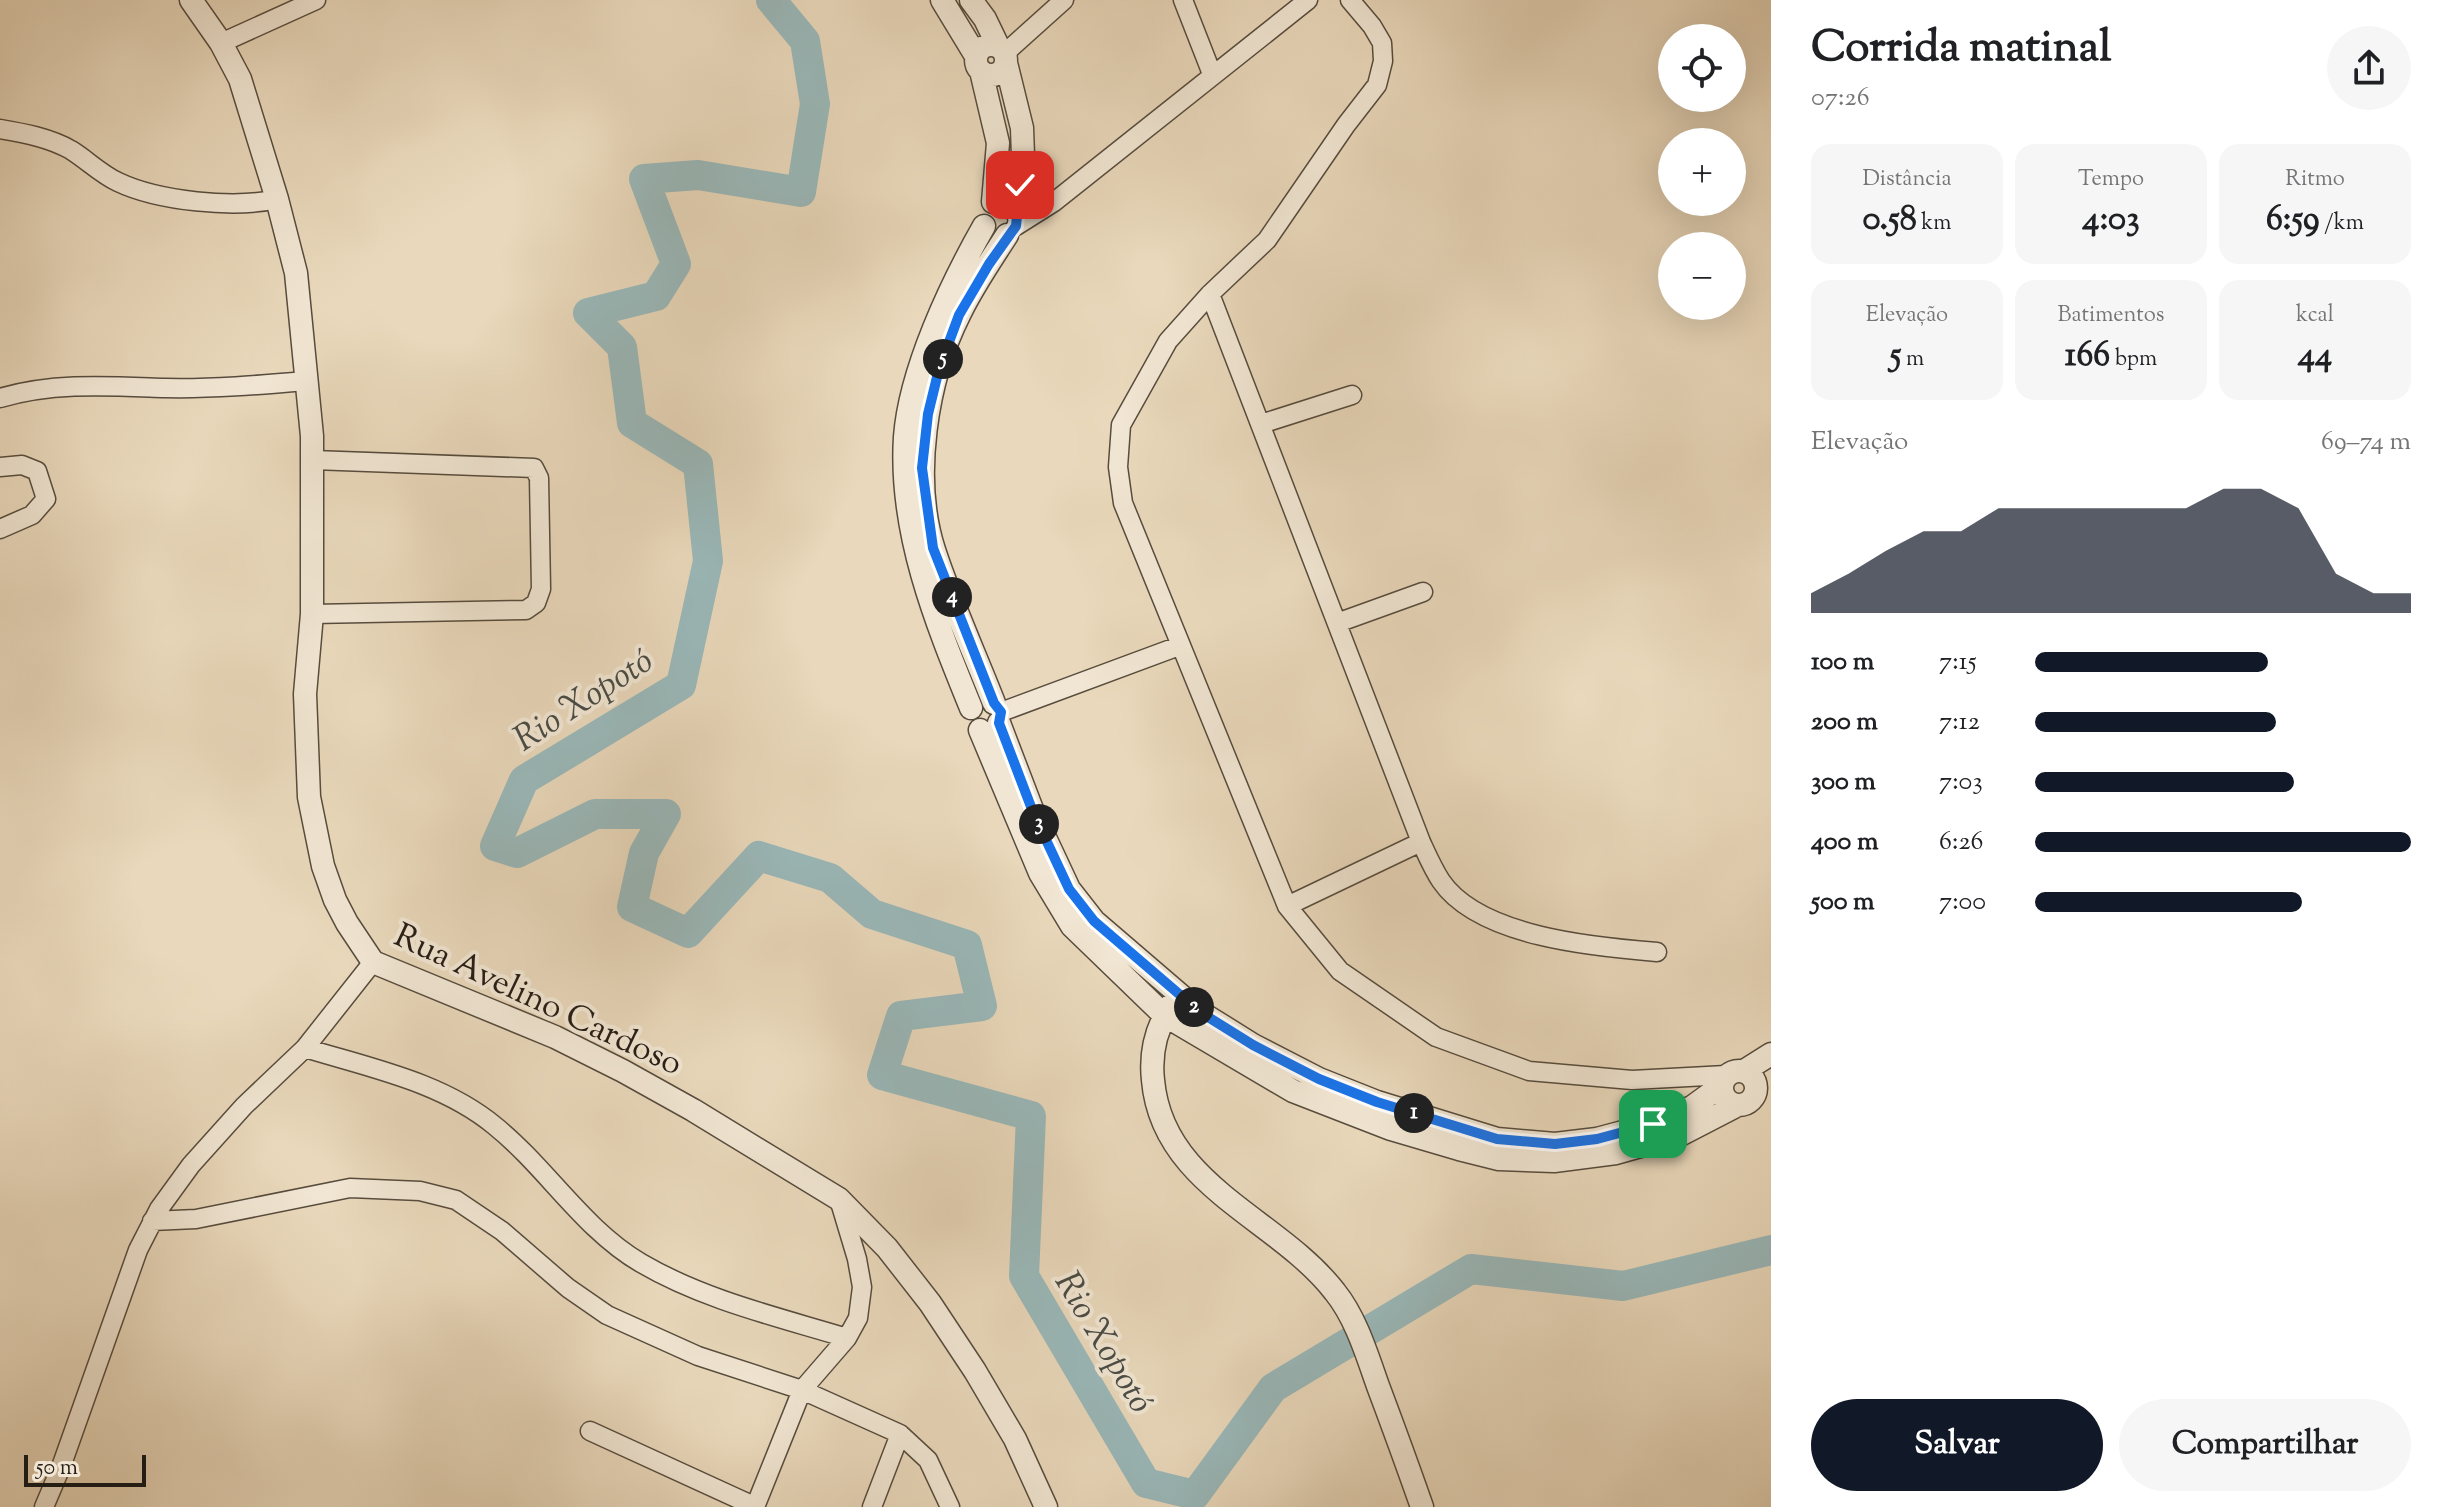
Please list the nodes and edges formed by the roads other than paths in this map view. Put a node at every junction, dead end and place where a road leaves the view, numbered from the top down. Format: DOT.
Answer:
graph roads {
  1 [pos="191,0"];
  2 [pos="316,0"];
  3 [pos="942,0"];
  4 [pos="971,0"];
  5 [pos="1064,0"];
  6 [pos="1183,0"];
  7 [pos="1308,0"];
  8 [pos="1350,0"];
  9 [pos="221,43"];
  10 [pos="1003,54"];
  11 [pos="979,64"];
  12 [pos="1212,74"];
  13 [pos="0,129"];
  14 [pos="277,199"];
  15 [pos="993,202"];
  16 [pos="1014,225"];
  17 [pos="984,226"];
  18 [pos="1210,294"];
  19 [pos="306,381"];
  20 [pos="1352,395"];
  21 [pos="0,398"];
  22 [pos="1261,424"];
  23 [pos="313,460"];
  24 [pos="0,467"];
  25 [pos="0,529"];
  26 [pos="1423,592"];
  27 [pos="312,614"];
  28 [pos="1337,623"];
  29 [pos="1179,646"];
  30 [pos="994,717"];
  31 [pos="1421,842"];
  32 [pos="1287,906"];
  33 [pos="1657,952"];
  34 [pos="373,962"];
  35 [pos="1183,1018"];
  36 [pos="305,1048"];
  37 [pos="1771,1054"];
  38 [pos="1731,1078"];
  39 [pos="1755,1094"];
  40 [pos="839,1199"];
  41 [pos="152,1221"];
  42 [pos="847,1338"];
  43 [pos="802,1390"];
  44 [pos="590,1431"];
  45 [pos="900,1434"];
  46 [pos="44,1507"];
  47 [pos="756,1507"];
  48 [pos="872,1507"];
  49 [pos="950,1507"];
  50 [pos="1046,1507"];
  51 [pos="1422,1507"];
  1 -- 9 [label="street, Rua Avelino Cardoso"];
  2 -- 9 [label="street"];
  3 -- 11 [label="street"];
  4 -- 10 [label="street"];
  5 -- 10 [label="street"];
  6 -- 12 [label="street"];
  7 -- 12 [label="street"];
  8 -- 18 [label="street"];
  9 -- 14 [label="street, Rua Avelino Cardoso"];
  10 -- 11 [label="street"];
  10 -- 16 [label="street"];
  11 -- 15 [label="street"];
  12 -- 16 [label="street"];
  13 -- 14 [label="street"];
  14 -- 19 [label="street, Rua Avelino Cardoso"];
  15 -- 16 [label="street"];
  15 -- 17 [label="street"];
  16 -- 17 [label="street"];
  16 -- 30 [label="street"];
  17 -- 30 [label="street"];
  18 -- 22 [label="street"];
  18 -- 29 [label="street"];
  19 -- 21 [label="street"];
  19 -- 23 [label="street, Rua Avelino Cardoso"];
  20 -- 22 [label="street"];
  22 -- 28 [label="street"];
  23 -- 27 [label="street, Rua Avelino Cardoso"];
  23 -- 27 [label="street"];
  24 -- 25 [label="street"];
  26 -- 28 [label="street"];
  27 -- 34 [label="street, Rua Avelino Cardoso"];
  28 -- 31 [label="street"];
  29 -- 30 [label="street"];
  29 -- 32 [label="street"];
  30 -- 35 [label="street"];
  30 -- 35 [label="street"];
  31 -- 32 [label="street"];
  31 -- 33 [label="street"];
  32 -- 38 [label="street"];
  34 -- 36 [label="street"];
  34 -- 40 [label="street, Rua Avelino Cardoso"];
  35 -- 38 [label="street"];
  35 -- 39 [label="street"];
  35 -- 51 [label="street"];
  36 -- 41 [label="street"];
  36 -- 42 [label="street"];
  37 -- 38 [label="street"];
  38 -- 39 [label="street"];
  38 -- 39 [label="street"];
  40 -- 42 [label="street"];
  40 -- 50 [label="street, Rua Avelino Cardoso"];
  41 -- 43 [label="street"];
  41 -- 46 [label="street"];
  42 -- 43 [label="street"];
  43 -- 45 [label="street"];
  43 -- 47 [label="street"];
  44 -- 47 [label="street"];
  45 -- 48 [label="street"];
  45 -- 49 [label="street"];
}
